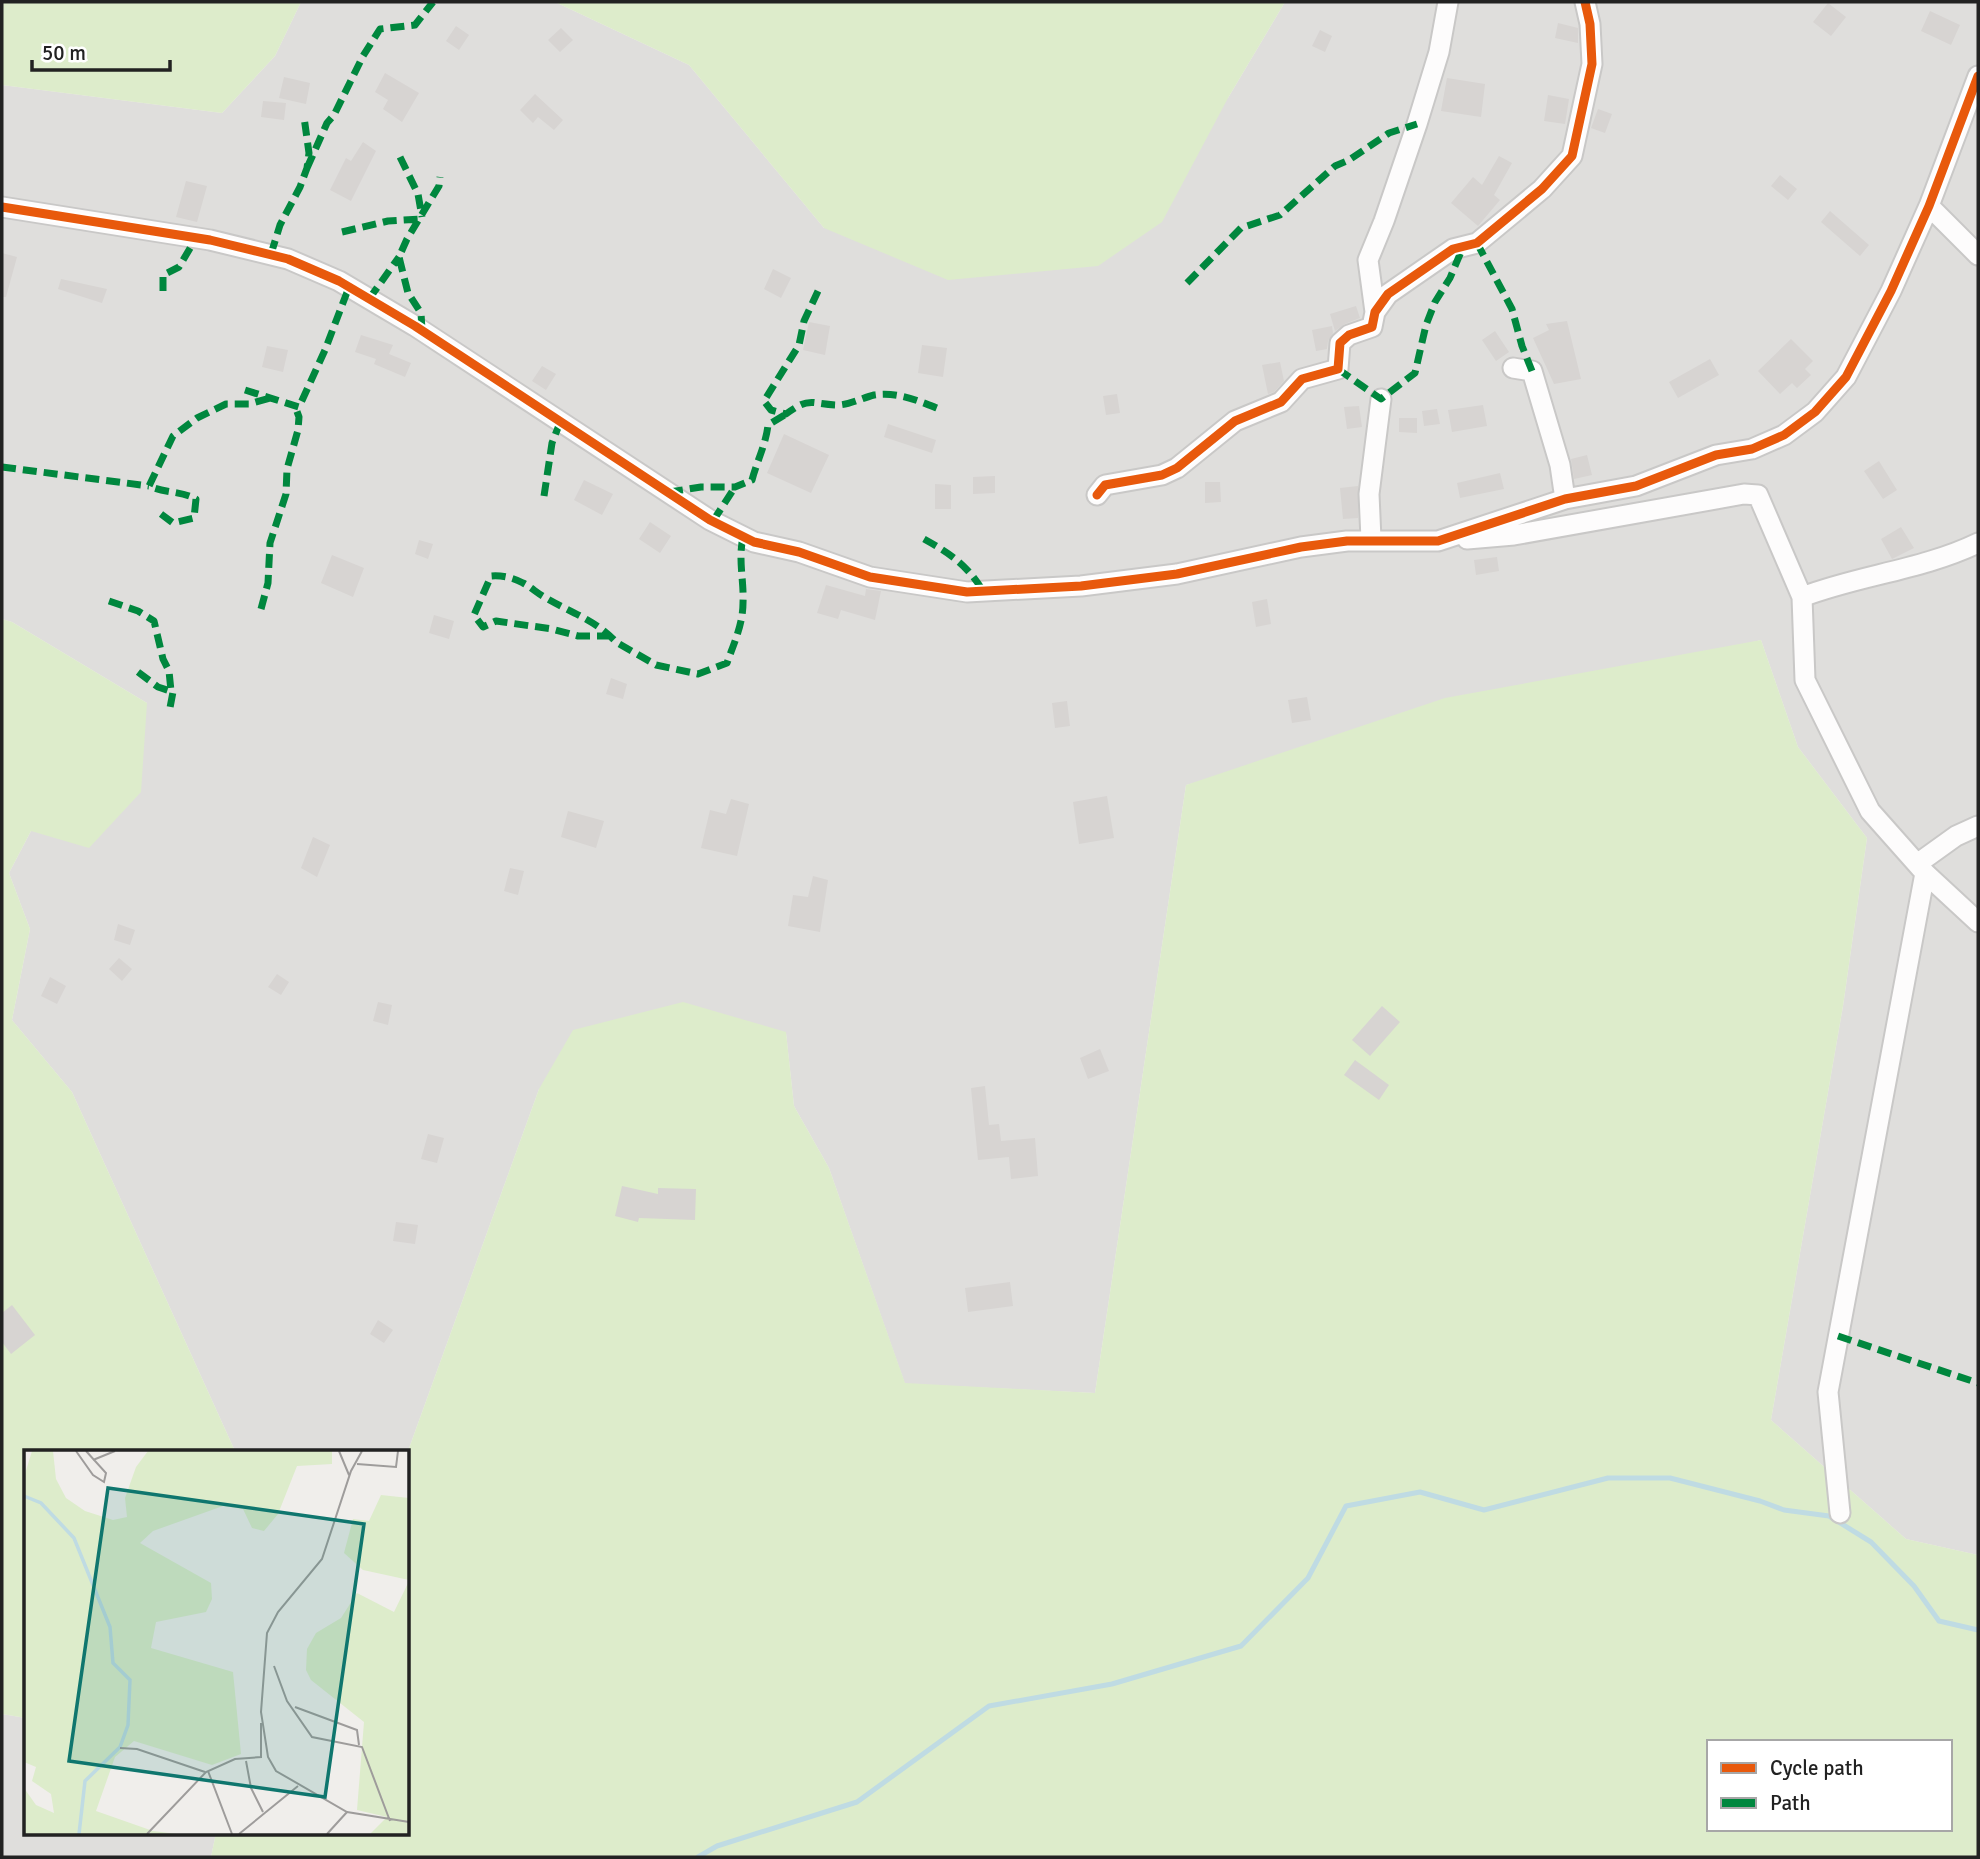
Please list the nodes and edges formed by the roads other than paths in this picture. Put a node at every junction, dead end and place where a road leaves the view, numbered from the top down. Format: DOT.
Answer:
graph roads {
  1 [pos="1448,2"];
  2 [pos="1585,2"];
  3 [pos="1978,76"];
  4 [pos="1928,206"];
  5 [pos="2,207"];
  6 [pos="1978,255"];
  7 [pos="1375,312"];
  8 [pos="1513,368"];
  9 [pos="1381,399"];
  10 [pos="1097,495"];
  11 [pos="1564,499"];
  12 [pos="1371,539"];
  13 [pos="1438,541"];
  14 [pos="1978,543"];
  15 [pos="1802,597"];
  16 [pos="1978,826"];
  17 [pos="1921,868"];
  18 [pos="1978,922"];
  19 [pos="1840,1513"];
  1 -- 7 [label="street"];
  2 -- 7 [label="street"];
  3 -- 4 [label="street"];
  4 -- 6 [label="street"];
  4 -- 11 [label="street"];
  5 -- 12 [label="street"];
  7 -- 10 [label="street"];
  8 -- 11 [label="street"];
  9 -- 12 [label="street"];
  11 -- 13 [label="street"];
  12 -- 13 [label="street"];
  13 -- 15 [label="street"];
  14 -- 15 [label="street"];
  15 -- 17 [label="street"];
  16 -- 17 [label="street"];
  17 -- 18 [label="street"];
  17 -- 19 [label="street"];
}
